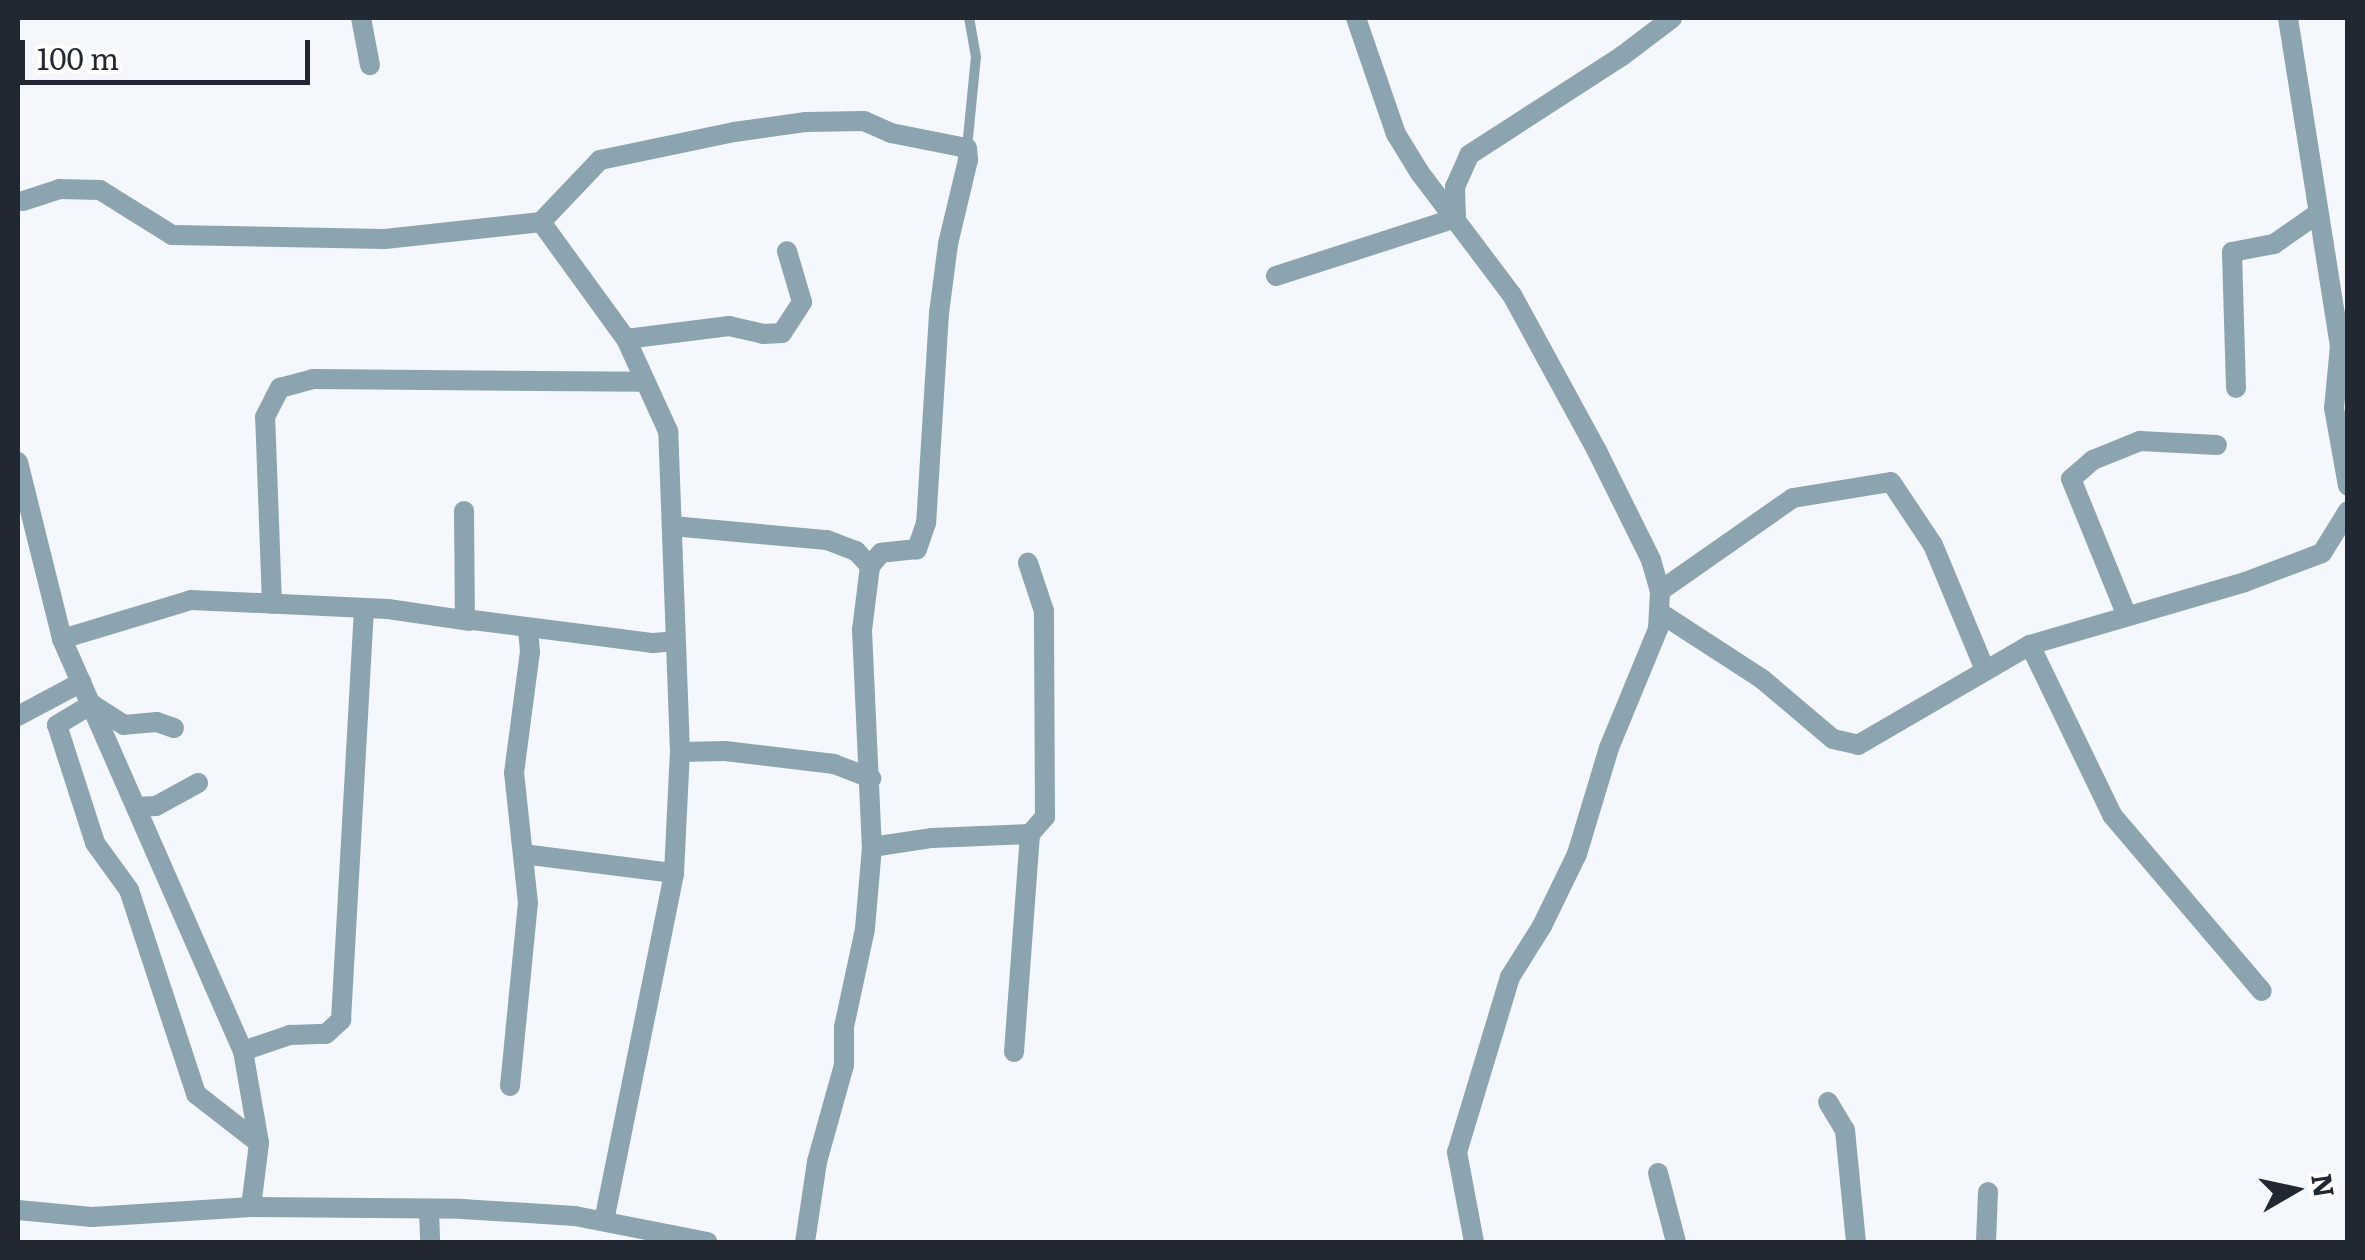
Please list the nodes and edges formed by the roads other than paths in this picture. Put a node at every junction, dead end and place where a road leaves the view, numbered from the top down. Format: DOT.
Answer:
graph roads {
  1 [pos="361,18"];
  2 [pos="969,18"];
  3 [pos="1356,18"];
  4 [pos="1672,18"];
  5 [pos="2288,18"];
  6 [pos="370,64"];
  7 [pos="966,148"];
  8 [pos="23,201"];
  9 [pos="2317,214"];
  10 [pos="1456,218"];
  11 [pos="540,222"];
  12 [pos="788,251"];
  13 [pos="1276,276"];
  14 [pos="626,339"];
  15 [pos="642,382"];
  16 [pos="2236,388"];
  17 [pos="2216,445"];
  18 [pos="18,462"];
  19 [pos="2348,486"];
  20 [pos="464,511"];
  21 [pos="2348,511"];
  22 [pos="672,526"];
  23 [pos="1028,563"];
  24 [pos="870,566"];
  25 [pos="1660,591"];
  26 [pos="272,604"];
  27 [pos="364,609"];
  28 [pos="1662,614"];
  29 [pos="2127,616"];
  30 [pos="469,620"];
  31 [pos="528,628"];
  32 [pos="62,639"];
  33 [pos="674,641"];
  34 [pos="2030,645"];
  35 [pos="1984,670"];
  36 [pos="82,682"];
  37 [pos="92,704"];
  38 [pos="18,716"];
  39 [pos="174,728"];
  40 [pos="680,752"];
  41 [pos="871,778"];
  42 [pos="198,783"];
  43 [pos="138,806"];
  44 [pos="1030,834"];
  45 [pos="872,848"];
  46 [pos="523,854"];
  47 [pos="674,873"];
  48 [pos="2262,991"];
  49 [pos="243,1051"];
  50 [pos="1014,1052"];
  51 [pos="510,1086"];
  52 [pos="1828,1102"];
  53 [pos="258,1143"];
  54 [pos="1658,1173"];
  55 [pos="1988,1192"];
  56 [pos="251,1207"];
  57 [pos="429,1208"];
  58 [pos="18,1210"];
  59 [pos="604,1222"];
  60 [pos="430,1242"];
  61 [pos="707,1242"];
  62 [pos="805,1242"];
  63 [pos="1474,1242"];
  64 [pos="1676,1242"];
  65 [pos="1856,1242"];
  66 [pos="1986,1242"];
  1 -- 6 [label="street"];
  2 -- 7 [label="lane"];
  3 -- 10 [label="street"];
  4 -- 10 [label="street"];
  5 -- 9 [label="street"];
  7 -- 11 [label="street"];
  7 -- 24 [label="street"];
  8 -- 11 [label="street"];
  9 -- 16 [label="street"];
  9 -- 19 [label="street"];
  10 -- 13 [label="street"];
  10 -- 25 [label="street"];
  11 -- 14 [label="street"];
  12 -- 14 [label="street"];
  14 -- 15 [label="street"];
  15 -- 22 [label="street"];
  15 -- 26 [label="street"];
  17 -- 29 [label="street"];
  18 -- 32 [label="street"];
  20 -- 30 [label="street"];
  21 -- 29 [label="street"];
  22 -- 24 [label="street"];
  22 -- 33 [label="street"];
  23 -- 44 [label="street"];
  24 -- 41 [label="street"];
  25 -- 28 [label="street"];
  25 -- 35 [label="street"];
  26 -- 27 [label="street"];
  26 -- 32 [label="street"];
  27 -- 30 [label="street"];
  27 -- 49 [label="street"];
  28 -- 35 [label="street"];
  28 -- 63 [label="street"];
  29 -- 34 [label="street"];
  30 -- 31 [label="street"];
  31 -- 33 [label="street"];
  31 -- 46 [label="street"];
  32 -- 36 [label="street"];
  33 -- 40 [label="street"];
  34 -- 35 [label="street"];
  34 -- 48 [label="street"];
  36 -- 37 [label="street"];
  36 -- 38 [label="street"];
  37 -- 39 [label="street"];
  37 -- 43 [label="street"];
  37 -- 53 [label="street"];
  40 -- 41 [label="street"];
  40 -- 47 [label="street"];
  41 -- 45 [label="street"];
  42 -- 43 [label="street"];
  43 -- 49 [label="street"];
  44 -- 45 [label="street"];
  44 -- 50 [label="street"];
  45 -- 62 [label="street"];
  46 -- 47 [label="street"];
  46 -- 51 [label="street"];
  47 -- 59 [label="street"];
  49 -- 53 [label="street"];
  52 -- 65 [label="street"];
  53 -- 56 [label="street"];
  54 -- 64 [label="street"];
  55 -- 66 [label="street"];
  56 -- 57 [label="street"];
  56 -- 58 [label="street"];
  57 -- 59 [label="street"];
  57 -- 60 [label="street"];
  59 -- 61 [label="street"];
}
